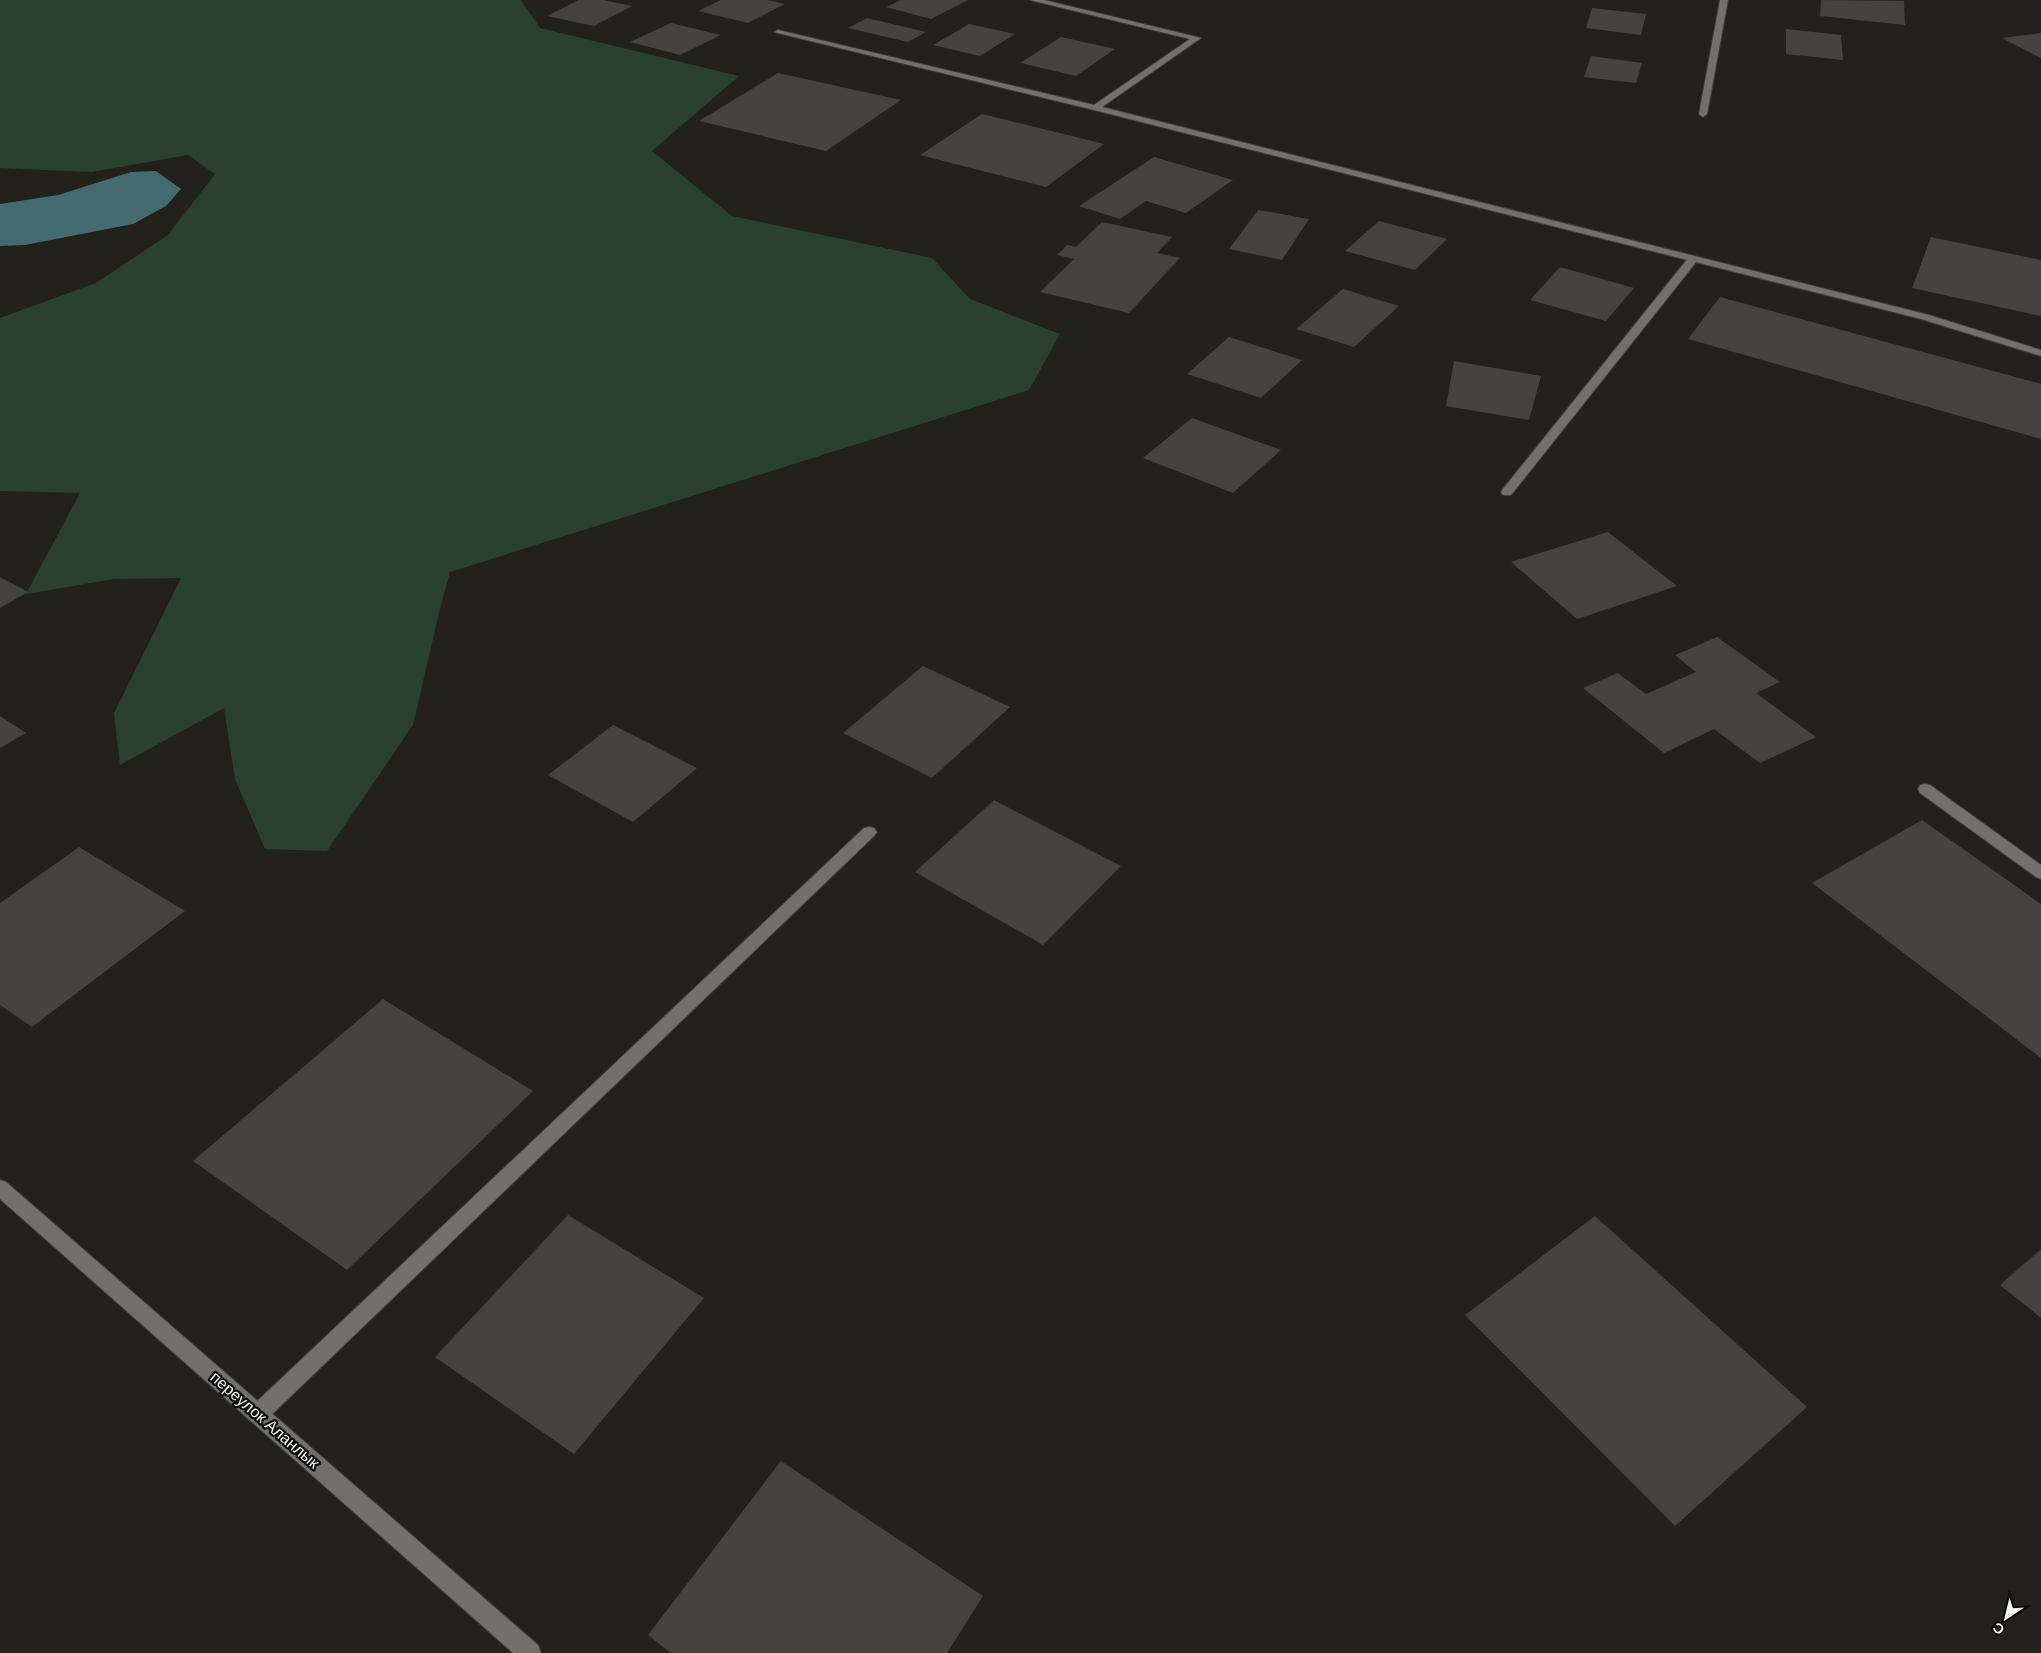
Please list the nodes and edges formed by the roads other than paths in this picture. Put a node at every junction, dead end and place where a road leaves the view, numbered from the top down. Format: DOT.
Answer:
graph roads {
  1 [pos="1034,0"];
  2 [pos="1724,0"];
  3 [pos="778,32"];
  4 [pos="1095,108"];
  5 [pos="1703,114"];
  6 [pos="1693,259"];
  7 [pos="2041,352"];
  8 [pos="1507,492"];
  9 [pos="1925,789"];
  10 [pos="869,832"];
  11 [pos="2041,874"];
  12 [pos="0,1188"];
  13 [pos="258,1414"];
  14 [pos="530,1653"];
  1 -- 4 [label="street"];
  2 -- 5 [label="street"];
  3 -- 4 [label="street"];
  4 -- 6 [label="street"];
  6 -- 7 [label="street"];
  6 -- 8 [label="street"];
  9 -- 11 [label="street"];
  10 -- 13 [label="street"];
  12 -- 13 [label="street, переулок Аланлык"];
  13 -- 14 [label="street, переулок Аланлык"];
}
